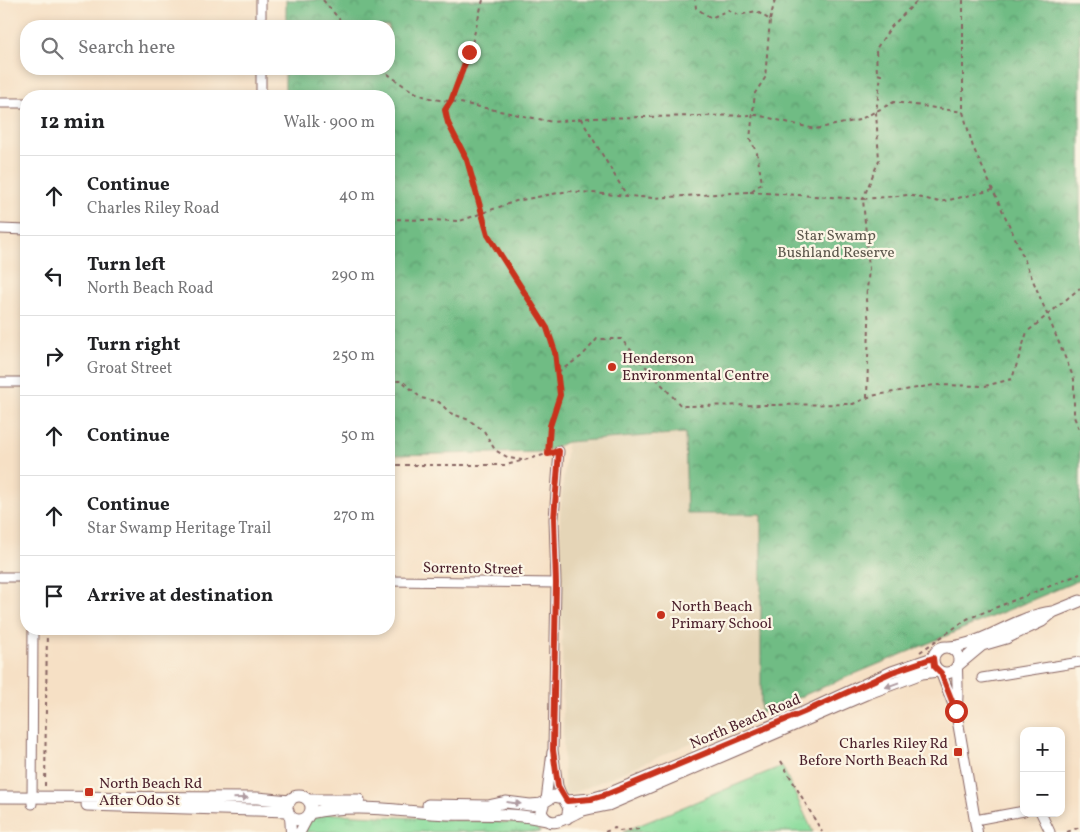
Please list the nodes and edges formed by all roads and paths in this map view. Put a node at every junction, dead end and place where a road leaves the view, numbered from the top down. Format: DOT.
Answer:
graph roads {
  1 [pos="260,0"];
  2 [pos="323,0"];
  3 [pos="483,0"];
  4 [pos="694,0"];
  5 [pos="775,0"];
  6 [pos="918,0"];
  7 [pos="963,0"];
  8 [pos="260,20"];
  9 [pos="340,20"];
  10 [pos="770,20"];
  11 [pos="260,75"];
  12 [pos="390,75"];
  13 [pos="260,90"];
  14 [pos="451,101"];
  15 [pos="0,103"];
  16 [pos="20,103"];
  17 [pos="876,112"];
  18 [pos="963,112"];
  19 [pos="752,115"];
  20 [pos="581,119"];
  21 [pos="993,190"];
  22 [pos="750,192"];
  23 [pos="627,197"];
  24 [pos="863,199"];
  25 [pos="482,215"];
  26 [pos="395,219"];
  27 [pos="0,229"];
  28 [pos="20,230"];
  29 [pos="1080,288"];
  30 [pos="1047,316"];
  31 [pos="558,372"];
  32 [pos="395,380"];
  33 [pos="0,382"];
  34 [pos="20,382"];
  35 [pos="868,398"];
  36 [pos="1080,431"];
  37 [pos="559,451"];
  38 [pos="548,454"];
  39 [pos="524,460"];
  40 [pos="395,465"];
  41 [pos="1080,574"];
  42 [pos="0,577"];
  43 [pos="20,577"];
  44 [pos="395,581"];
  45 [pos="556,583"];
  46 [pos="1080,600"];
  47 [pos="1054,612"];
  48 [pos="33,635"];
  49 [pos="47,635"];
  50 [pos="949,647"];
  51 [pos="917,654"];
  52 [pos="933,658"];
  53 [pos="1080,662"];
  54 [pos="958,666"];
  55 [pos="939,672"];
  56 [pos="982,678"];
  57 [pos="956,711"];
  58 [pos="553,750"];
  59 [pos="781,761"];
  60 [pos="45,789"];
  61 [pos="0,797"];
  62 [pos="309,800"];
  63 [pos="565,800"];
  64 [pos="32,801"];
  65 [pos="544,802"];
  66 [pos="0,804"];
  67 [pos="289,809"];
  68 [pos="1020,812"];
  69 [pos="310,814"];
  70 [pos="1043,817"];
  71 [pos="567,818"];
  72 [pos="546,820"];
  73 [pos="975,820"];
  74 [pos="1080,826"];
  75 [pos="291,832"];
  76 [pos="300,832"];
  77 [pos="605,832"];
  78 [pos="640,832"];
  79 [pos="822,832"];
  80 [pos="977,832"];
  81 [pos="1050,832"];
  82 [pos="1067,832"];
  1 -- 8 [label="street"];
  2 -- 9 [label="path"];
  3 -- 14 [label="path"];
  4 -- 10 [label="path"];
  5 -- 10 [label="path"];
  6 -- 17 [label="path"];
  7 -- 18 [label="path"];
  10 -- 19 [label="path"];
  11 -- 13 [label="street"];
  12 -- 14 [label="path"];
  14 -- 20 [label="path"];
  14 -- 25 [label="path"];
  15 -- 16 [label="street"];
  17 -- 18 [label="path"];
  17 -- 19 [label="path"];
  17 -- 24 [label="path"];
  18 -- 21 [label="path"];
  19 -- 20 [label="path"];
  19 -- 22 [label="path"];
  20 -- 23 [label="path"];
  21 -- 24 [label="path"];
  21 -- 30 [label="path"];
  22 -- 23 [label="path"];
  22 -- 24 [label="path"];
  23 -- 25 [label="path"];
  24 -- 35 [label="path"];
  25 -- 26 [label="path"];
  25 -- 31 [label="path"];
  27 -- 28 [label="street"];
  29 -- 30 [label="path"];
  30 -- 35 [label="path"];
  30 -- 36 [label="path"];
  31 -- 35 [label="path"];
  31 -- 38 [label="path"];
  32 -- 39 [label="path"];
  33 -- 34 [label="street"];
  37 -- 38 [label="path"];
  37 -- 45 [label="street"];
  38 -- 39 [label="path"];
  39 -- 40 [label="path"];
  41 -- 51 [label="path"];
  42 -- 43 [label="street"];
  44 -- 45 [label="street, Sorrento Street"];
  45 -- 58 [label="street"];
  46 -- 47 [label="main road, North Beach Road"];
  47 -- 50 [label="main road, North Beach Road"];
  47 -- 54 [label="main road, North Beach Road"];
  48 -- 64 [label="street"];
  49 -- 60 [label="path"];
  50 -- 52 [label="main road, North Beach Road"];
  50 -- 54 [label="main road"];
  52 -- 55 [label="main road"];
  52 -- 63 [label="main road, North Beach Road"];
  53 -- 56 [label="street"];
  54 -- 55 [label="main road, North Beach Road"];
  54 -- 57 [label="street"];
  55 -- 57 [label="street"];
  55 -- 71 [label="main road, North Beach Road, one-way"];
  57 -- 73 [label="street"];
  58 -- 63 [label="street"];
  58 -- 65 [label="street"];
  59 -- 79 [label="path"];
  61 -- 64 [label="main road"];
  62 -- 65 [label="main road, North Beach Road, one-way"];
  62 -- 67 [label="main road"];
  62 -- 69 [label="main road"];
  63 -- 65 [label="main road, North Beach Road"];
  63 -- 71 [label="main road"];
  64 -- 66 [label="main road"];
  64 -- 67 [label="main road"];
  65 -- 72 [label="main road"];
  67 -- 69 [label="main road"];
  67 -- 75 [label="street"];
  68 -- 73 [label="street"];
  69 -- 72 [label="main road, North Beach Road"];
  69 -- 76 [label="street"];
  70 -- 81 [label="street"];
  71 -- 72 [label="main road, North Beach Road"];
  73 -- 80 [label="street"];
  74 -- 82 [label="path"];
  77 -- 78 [label="path"];
}
